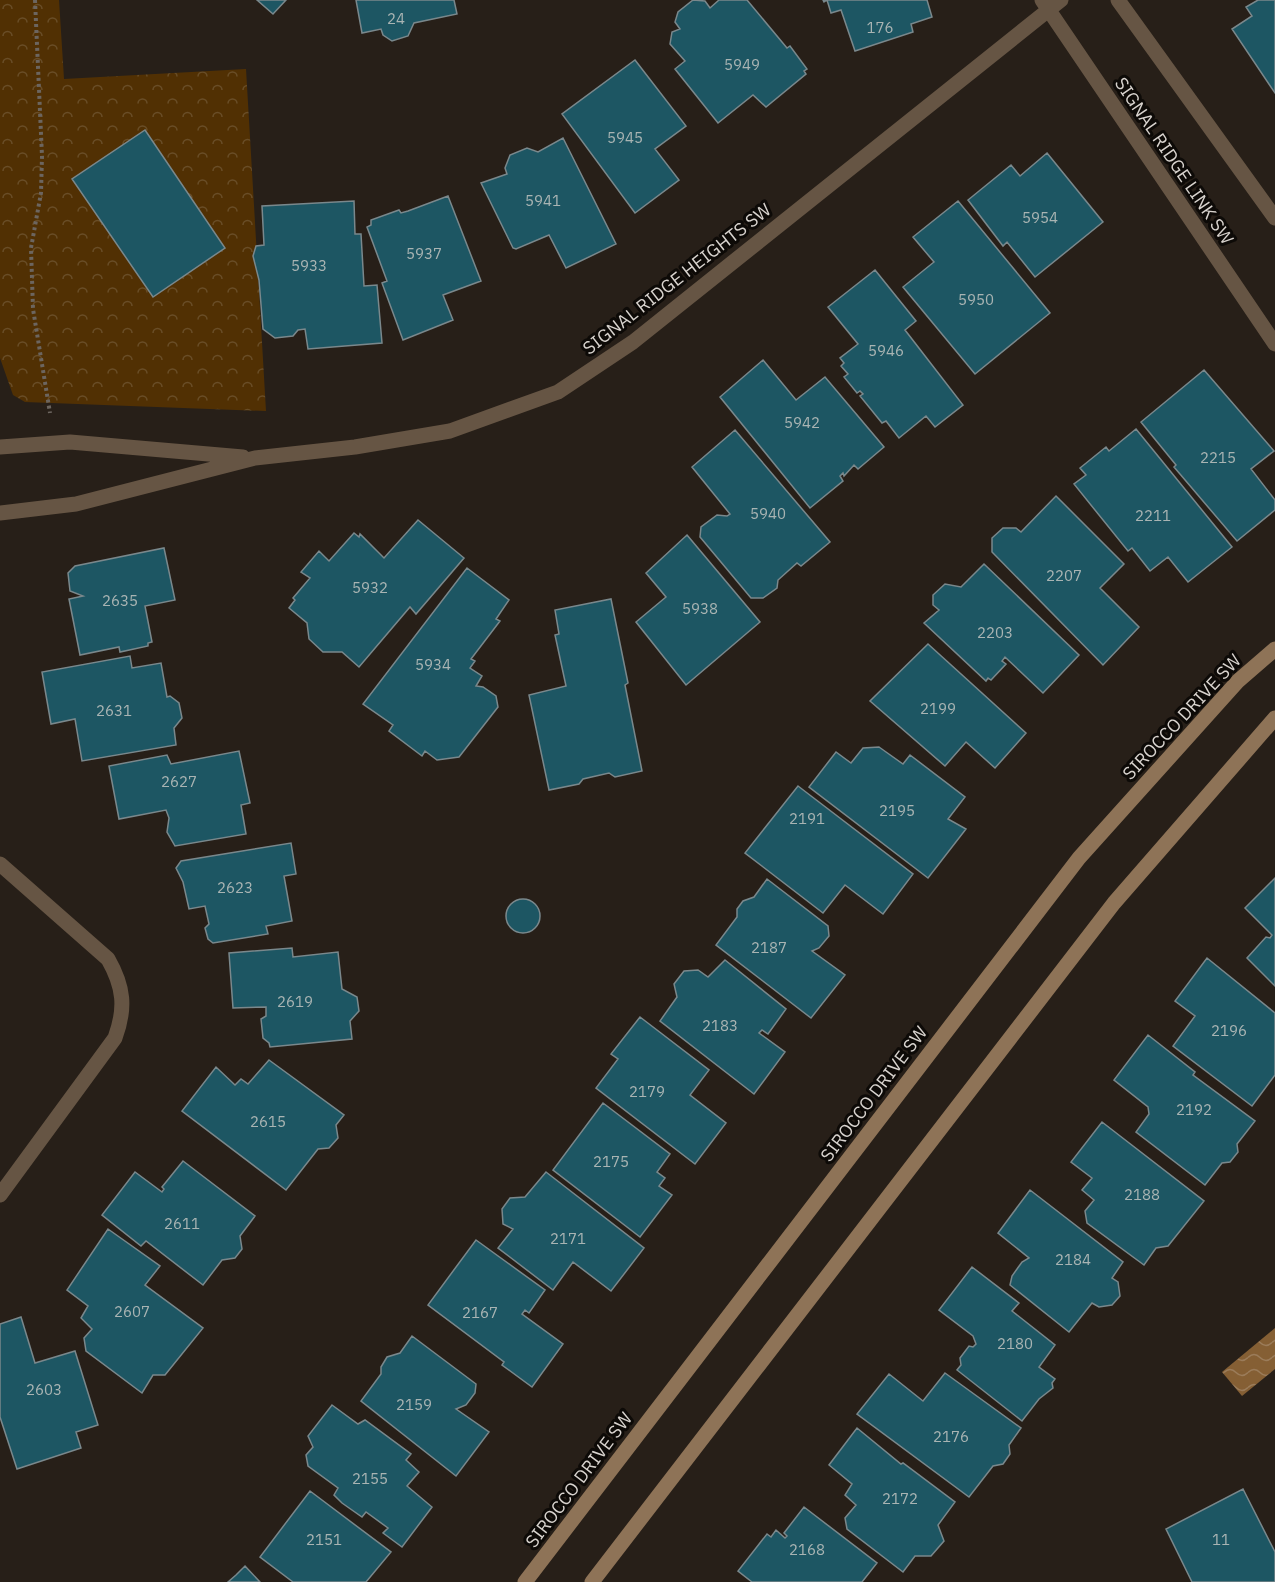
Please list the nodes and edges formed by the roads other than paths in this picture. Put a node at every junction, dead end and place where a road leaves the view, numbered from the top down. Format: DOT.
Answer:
graph roads {
  1 [pos="1061,0"];
  2 [pos="1118,0"];
  3 [pos="1046,5"];
  4 [pos="1275,218"];
  5 [pos="1275,344"];
  6 [pos="0,447"];
  7 [pos="255,458"];
  8 [pos="0,513"];
  9 [pos="1275,649"];
  10 [pos="1275,718"];
  11 [pos="0,864"];
  12 [pos="0,1195"];
  13 [pos="525,1582"];
  14 [pos="592,1582"];
  1 -- 3 [label="street, SIGNAL RIDGE HEIGHTS SW"];
  2 -- 4 [label="street"];
  3 -- 5 [label="street, SIGNAL RIDGE LINK SW"];
  3 -- 7 [label="street, SIGNAL RIDGE HEIGHTS SW"];
  6 -- 7 [label="street, SIGNAL RIDGE HEIGHTS SW"];
  7 -- 8 [label="street, SIGNAL RIDGE HEIGHTS SW"];
  9 -- 13 [label="street, SIROCCO DRIVE SW"];
  10 -- 14 [label="street"];
  11 -- 12 [label="street"];
}
